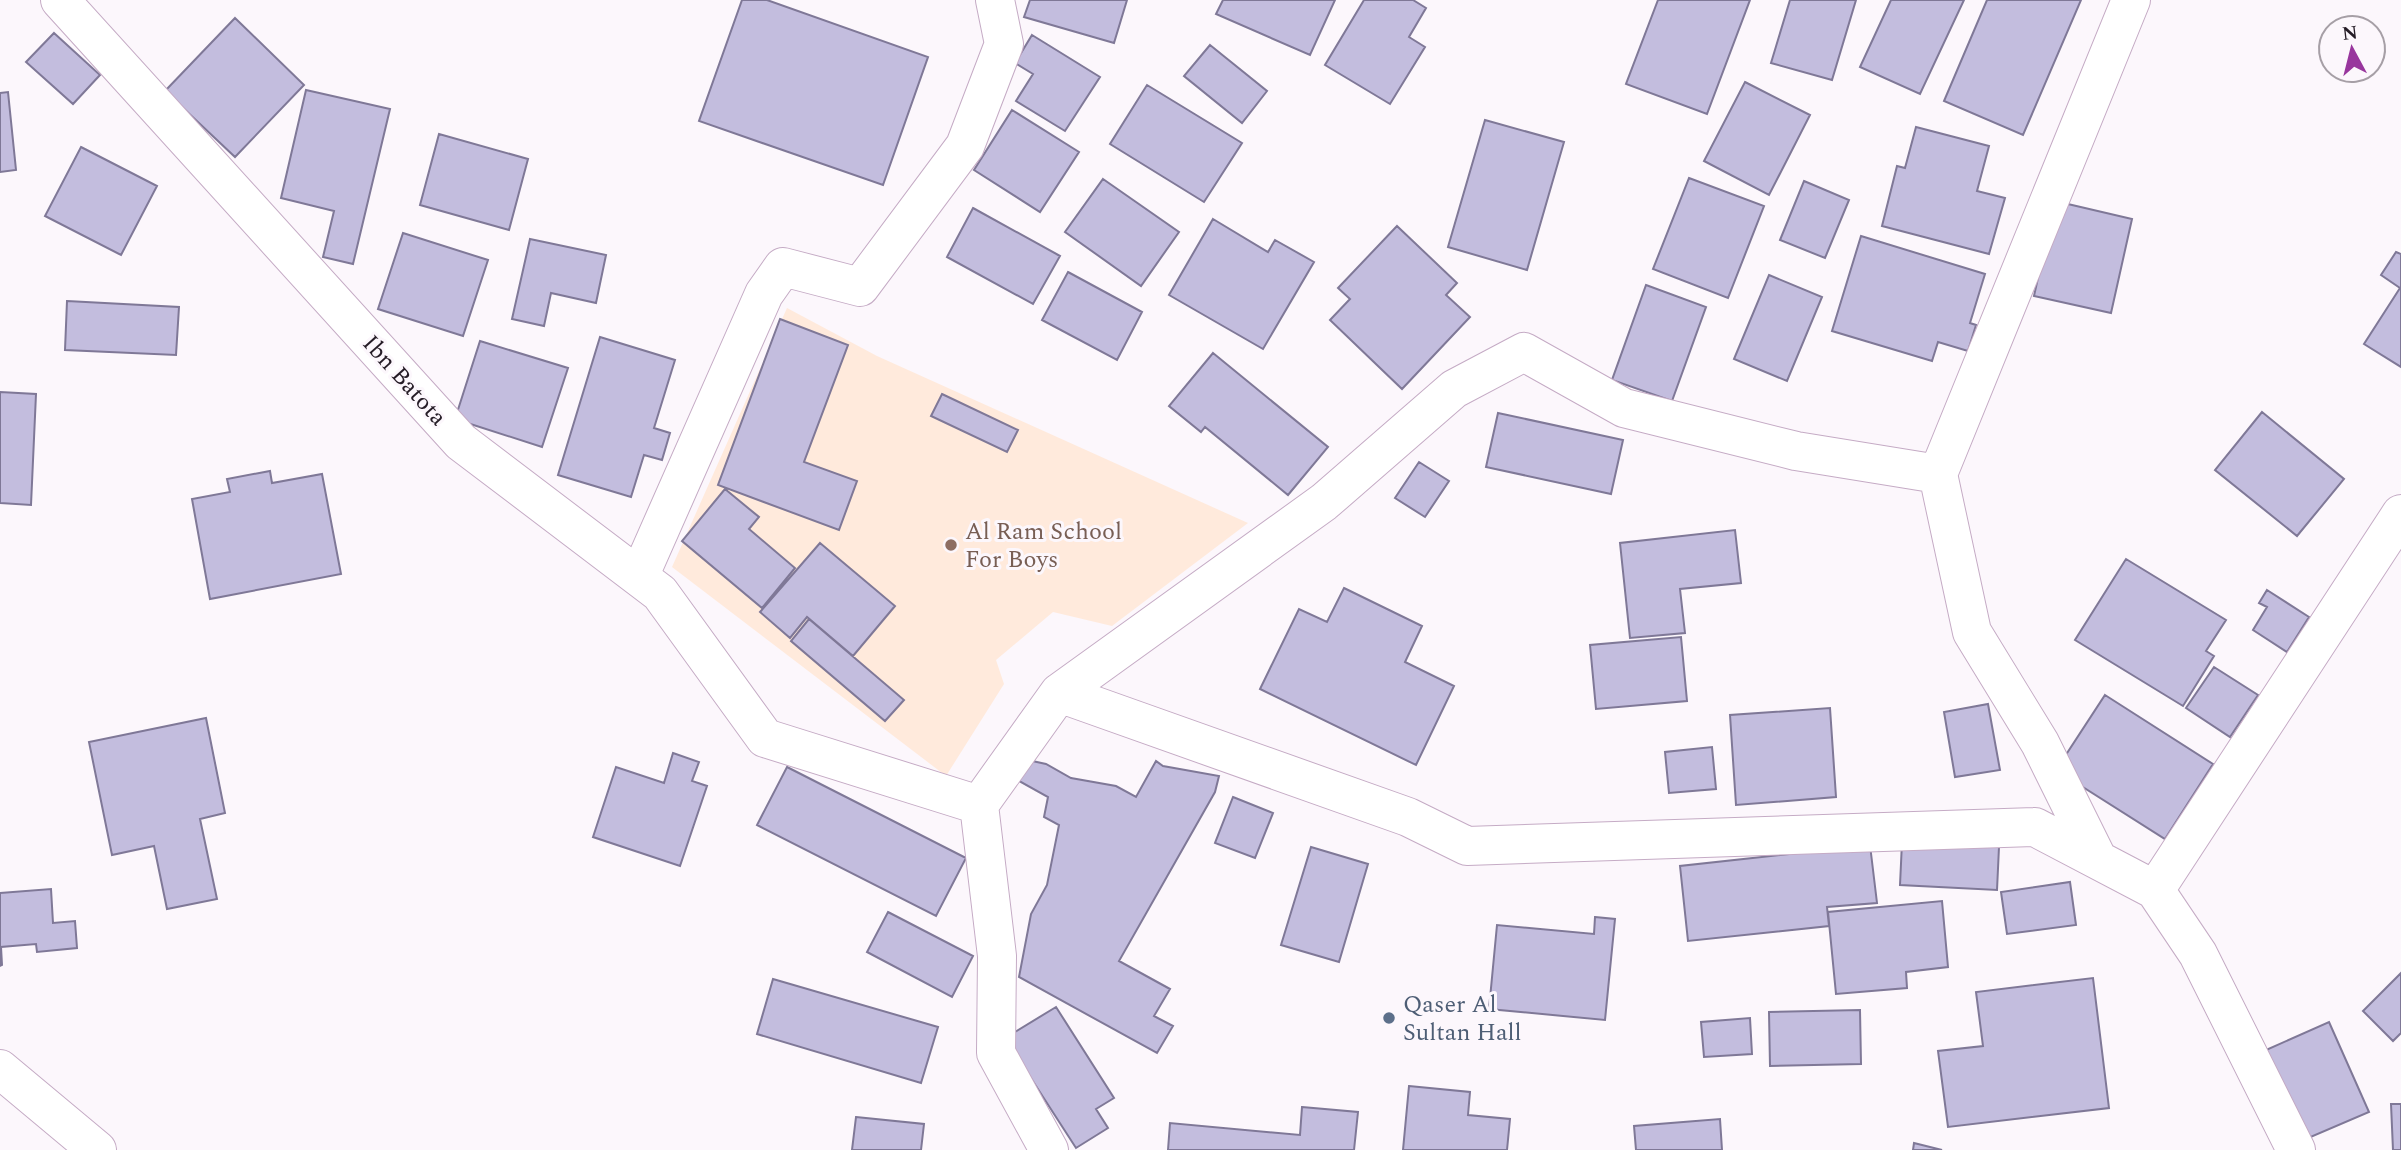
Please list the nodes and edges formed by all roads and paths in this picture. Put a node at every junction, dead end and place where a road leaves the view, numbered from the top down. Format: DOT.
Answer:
graph roads {
  1 [pos="995,0"];
  2 [pos="2132,0"];
  3 [pos="65,2"];
  4 [pos="1937,474"];
  5 [pos="2401,514"];
  6 [pos="639,578"];
  7 [pos="1059,693"];
  8 [pos="979,805"];
  9 [pos="2098,860"];
  10 [pos="2155,890"];
  11 [pos="0,1069"];
  12 [pos="97,1150"];
  13 [pos="1049,1150"];
  14 [pos="2296,1150"];
  1 -- 6 [label="street"];
  2 -- 4 [label="street"];
  3 -- 6 [label="street, Ibn Batota"];
  4 -- 7 [label="street"];
  4 -- 9 [label="street"];
  5 -- 10 [label="street"];
  6 -- 8 [label="street, Ibn Batota"];
  7 -- 8 [label="street"];
  7 -- 9 [label="street"];
  8 -- 13 [label="street"];
  9 -- 10 [label="street"];
  10 -- 14 [label="street"];
  11 -- 12 [label="street"];
}
